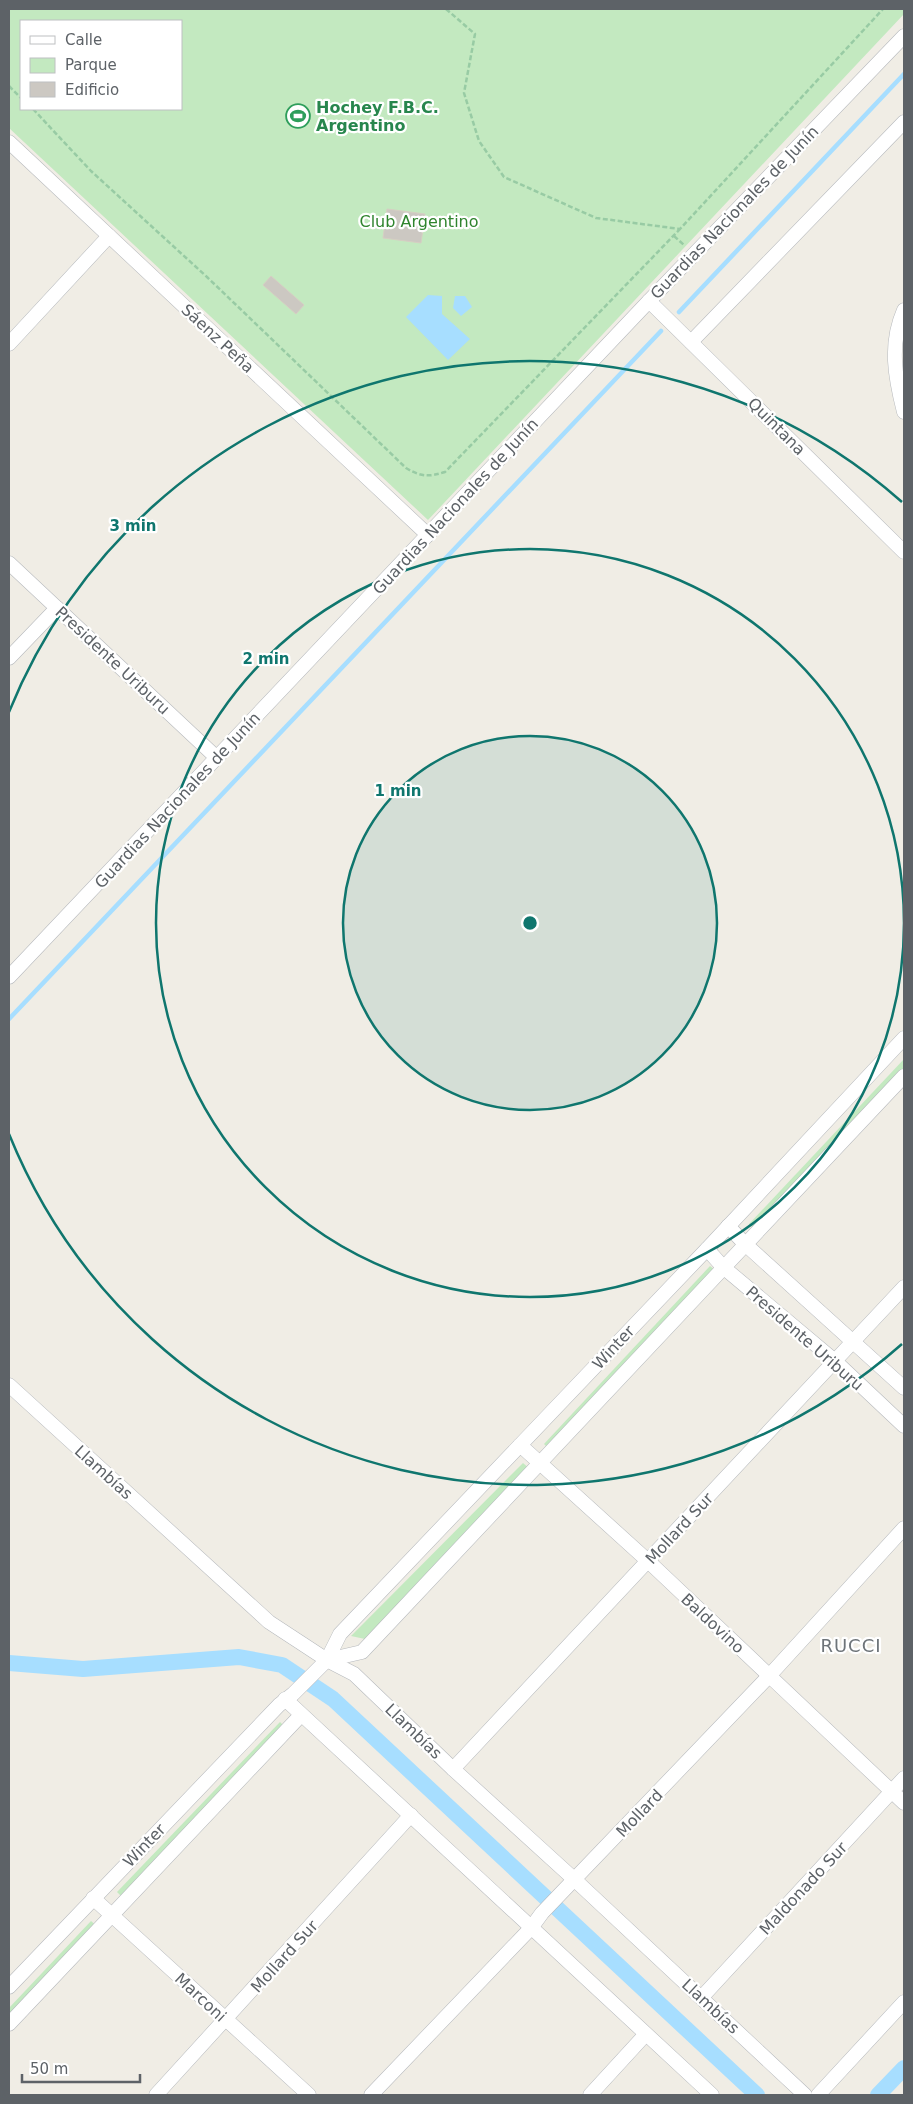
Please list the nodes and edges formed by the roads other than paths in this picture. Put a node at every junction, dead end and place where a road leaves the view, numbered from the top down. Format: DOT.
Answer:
graph roads {
  1 [pos="904,36"];
  2 [pos="904,122"];
  3 [pos="9,142"];
  4 [pos="109,236"];
  5 [pos="649,301"];
  6 [pos="904,310"];
  7 [pos="691,342"];
  8 [pos="9,344"];
  9 [pos="904,412"];
  10 [pos="428,535"];
  11 [pos="904,552"];
  12 [pos="9,563"];
  13 [pos="57,608"];
  14 [pos="9,658"];
  15 [pos="217,758"];
  16 [pos="9,978"];
  17 [pos="904,1038"];
  18 [pos="904,1076"];
  19 [pos="728,1226"];
  20 [pos="745,1244"];
  21 [pos="707,1249"];
  22 [pos="723,1267"];
  23 [pos="904,1287"];
  24 [pos="854,1341"];
  25 [pos="835,1361"];
  26 [pos="9,1385"];
  27 [pos="904,1388"];
  28 [pos="904,1426"];
  29 [pos="520,1446"];
  30 [pos="539,1464"];
  31 [pos="904,1528"];
  32 [pos="648,1561"];
  33 [pos="327,1660"];
  34 [pos="769,1676"];
  35 [pos="286,1699"];
  36 [pos="301,1715"];
  37 [pos="453,1769"];
  38 [pos="904,1778"];
  39 [pos="892,1791"];
  40 [pos="904,1803"];
  41 [pos="411,1815"];
  42 [pos="575,1880"];
  43 [pos="93,1898"];
  44 [pos="112,1915"];
  45 [pos="531,1928"];
  46 [pos="9,1987"];
  47 [pos="702,1998"];
  48 [pos="904,2002"];
  49 [pos="226,2020"];
  50 [pos="9,2024"];
  51 [pos="645,2034"];
  52 [pos="156,2095"];
  53 [pos="309,2095"];
  54 [pos="371,2095"];
  55 [pos="590,2095"];
  56 [pos="712,2095"];
  57 [pos="804,2095"];
  58 [pos="818,2095"];
  1 -- 5 [label="street, Guardias Nacionales de Junín"];
  2 -- 7 [label="street"];
  3 -- 4 [label="street, Sáenz Peña"];
  4 -- 8 [label="street"];
  4 -- 10 [label="street, Sáenz Peña"];
  5 -- 7 [label="street, Quintana"];
  5 -- 10 [label="street, Guardias Nacionales de Junín"];
  6 -- 9 [label="street"];
  7 -- 11 [label="street, Quintana"];
  10 -- 15 [label="street, Guardias Nacionales de Junín"];
  12 -- 13 [label="street, Presidente Uriburu"];
  13 -- 14 [label="street"];
  13 -- 15 [label="street, Presidente Uriburu"];
  15 -- 16 [label="street, Guardias Nacionales de Junín"];
  17 -- 19 [label="street, Winter"];
  18 -- 20 [label="street, Winter"];
  19 -- 20 [label="street, Presidente Uriburu"];
  19 -- 21 [label="street, Winter"];
  20 -- 22 [label="street, Winter"];
  20 -- 24 [label="street, Presidente Uriburu"];
  21 -- 22 [label="street, Presidente Uriburu"];
  21 -- 29 [label="street, Winter"];
  22 -- 25 [label="street, Presidente Uriburu"];
  22 -- 30 [label="street, Winter"];
  23 -- 24 [label="street, Mollard Sur"];
  24 -- 25 [label="street, Mollard Sur"];
  24 -- 27 [label="street, Presidente Uriburu"];
  25 -- 28 [label="street, Presidente Uriburu"];
  25 -- 32 [label="street, Mollard Sur"];
  26 -- 33 [label="street, Llambías"];
  29 -- 30 [label="street, Baldovino"];
  29 -- 33 [label="street, Winter"];
  30 -- 32 [label="street, Baldovino"];
  30 -- 33 [label="street, Winter"];
  31 -- 34 [label="street, Mollard"];
  32 -- 34 [label="street, Baldovino"];
  32 -- 37 [label="street, Mollard Sur"];
  33 -- 35 [label="street, Winter"];
  33 -- 37 [label="street, Llambías"];
  34 -- 39 [label="street, Baldovino"];
  34 -- 42 [label="street, Mollard"];
  35 -- 36 [label="street"];
  35 -- 43 [label="street, Winter"];
  36 -- 41 [label="street"];
  36 -- 44 [label="street"];
  37 -- 42 [label="street, Llambías"];
  38 -- 39 [label="street, Maldonado Sur"];
  39 -- 40 [label="street, Baldovino"];
  39 -- 47 [label="street, Maldonado Sur"];
  41 -- 45 [label="street"];
  41 -- 49 [label="street, Mollard Sur"];
  42 -- 45 [label="street, Mollard"];
  42 -- 47 [label="street, Llambías"];
  43 -- 44 [label="street, Marconi"];
  43 -- 46 [label="street, Winter"];
  44 -- 49 [label="street, Marconi"];
  44 -- 50 [label="street"];
  45 -- 51 [label="street"];
  45 -- 54 [label="street, Mollard"];
  47 -- 57 [label="street, Llambías"];
  48 -- 58 [label="street"];
  49 -- 52 [label="street, Mollard Sur"];
  49 -- 53 [label="street, Marconi"];
  51 -- 55 [label="street"];
  51 -- 56 [label="street"];
}
